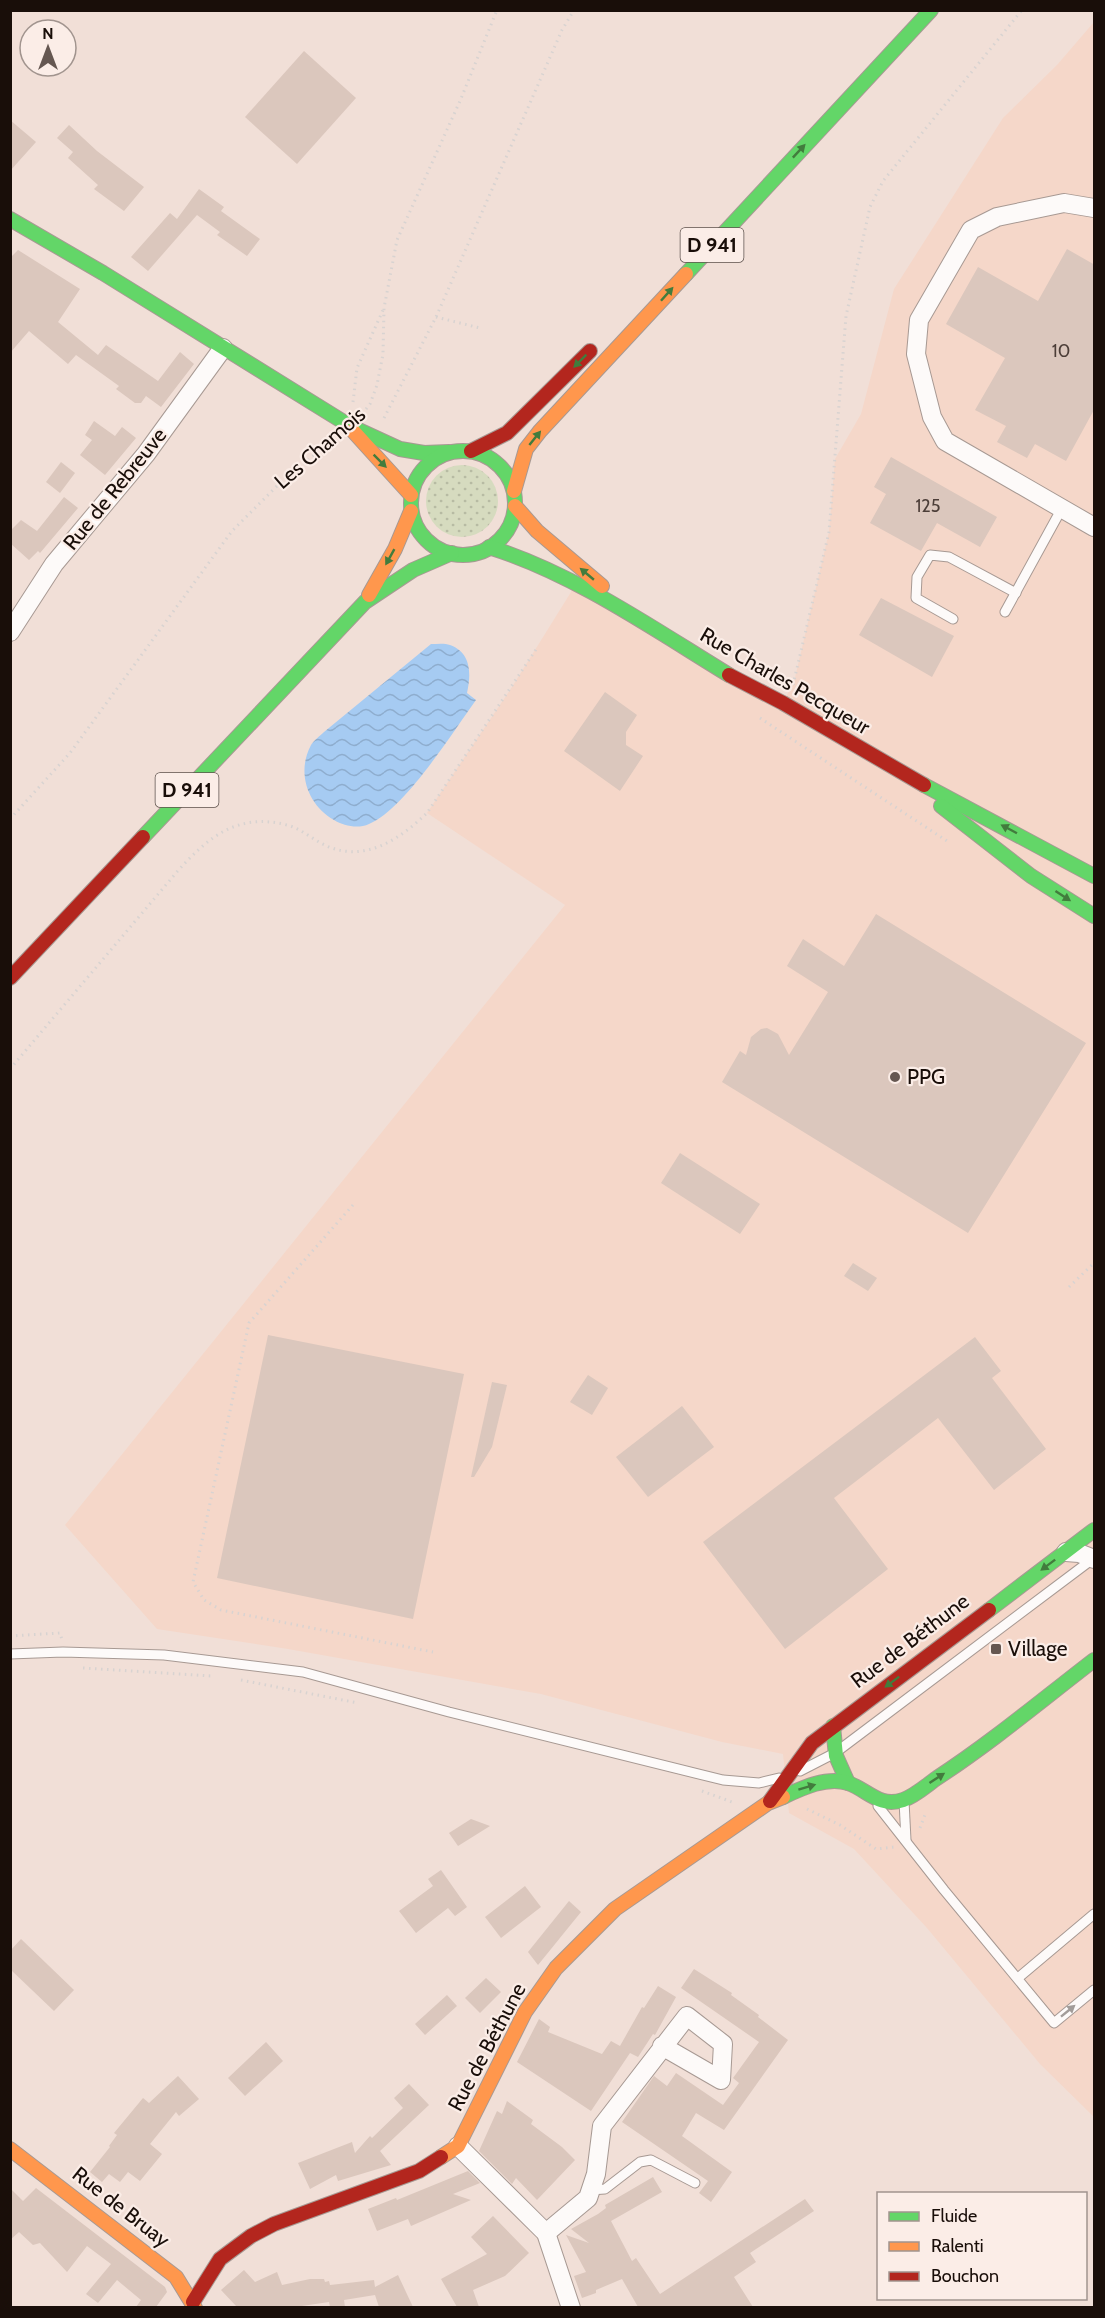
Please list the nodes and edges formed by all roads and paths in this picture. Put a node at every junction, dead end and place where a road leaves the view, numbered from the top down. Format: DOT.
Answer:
graph roads {
  1 [pos="497,10"];
  2 [pos="574,10"];
  3 [pos="931,10"];
  4 [pos="1022,10"];
  5 [pos="1095,208"];
  6 [pos="10,219"];
  7 [pos="384,308"];
  8 [pos="436,317"];
  9 [pos="480,328"];
  10 [pos="599,342"];
  11 [pos="223,348"];
  12 [pos="350,426"];
  13 [pos="369,435"];
  14 [pos="471,451"];
  15 [pos="449,452"];
  16 [pos="514,491"];
  17 [pos="411,495"];
  18 [pos="515,506"];
  19 [pos="1062,508"];
  20 [pos="411,511"];
  21 [pos="1095,527"];
  22 [pos="489,547"];
  23 [pos="452,554"];
  24 [pos="1016,593"];
  25 [pos="365,602"];
  26 [pos="1005,612"];
  27 [pos="953,619"];
  28 [pos="648,624"];
  29 [pos="10,632"];
  30 [pos="537,648"];
  31 [pos="783,703"];
  32 [pos="753,713"];
  33 [pos="902,773"];
  34 [pos="10,819"];
  35 [pos="958,848"];
  36 [pos="1095,876"];
  37 [pos="1095,916"];
  38 [pos="10,978"];
  39 [pos="10,1069"];
  40 [pos="352,1205"];
  41 [pos="1095,1263"];
  42 [pos="1069,1287"];
  43 [pos="1095,1530"];
  44 [pos="1066,1552"];
  45 [pos="1094,1558"];
  46 [pos="10,1636"];
  47 [pos="63,1652"];
  48 [pos="433,1652"];
  49 [pos="10,1654"];
  50 [pos="1095,1660"];
  51 [pos="215,1676"];
  52 [pos="239,1679"];
  53 [pos="367,1705"];
  54 [pos="833,1726"];
  55 [pos="835,1753"];
  56 [pos="789,1776"];
  57 [pos="848,1783"];
  58 [pos="871,1797"];
  59 [pos="904,1800"];
  60 [pos="768,1803"];
  61 [pos="906,1840"];
  62 [pos="1095,1914"];
  63 [pos="1018,1978"];
  64 [pos="1095,1990"];
  65 [pos="662,2046"];
  66 [pos="458,2146"];
  67 [pos="10,2149"];
  68 [pos="695,2183"];
  69 [pos="590,2190"];
  70 [pos="546,2233"];
  71 [pos="216,2264"];
  72 [pos="188,2277"];
  73 [pos="194,2305"];
  74 [pos="571,2307"];
  1 -- 7 [label="path, Les Chamois"];
  2 -- 8 [label="path"];
  16 -- 3 [label="main road, D 941, one-way"];
  4 -- 31 [label="path"];
  5 -- 19 [label="street"];
  6 -- 11 [label="main road"];
  7 -- 12 [label="path"];
  7 -- 12 [label="path, Les Chamois"];
  8 -- 9 [label="path"];
  8 -- 13 [label="path"];
  10 -- 14 [label="main road, one-way"];
  11 -- 12 [label="main road"];
  11 -- 29 [label="street, Rue de Rebreuve"];
  12 -- 13 [label="main road"];
  12 -- 17 [label="main road, one-way"];
  12 -- 34 [label="path, Les Chamois"];
  13 -- 15 [label="main road"];
  14 -- 15 [label="main road"];
  14 -- 16 [label="main road"];
  15 -- 17 [label="main road"];
  16 -- 18 [label="main road"];
  17 -- 20 [label="main road"];
  18 -- 22 [label="main road"];
  28 -- 18 [label="main road, Rue Charles Pecqueur, one-way"];
  19 -- 21 [label="street"];
  19 -- 24 [label="lane"];
  20 -- 23 [label="main road"];
  20 -- 25 [label="main road, D 941, one-way"];
  22 -- 23 [label="main road"];
  22 -- 28 [label="main road, Rue Charles Pecqueur"];
  23 -- 25 [label="main road, D 941"];
  24 -- 26 [label="lane"];
  24 -- 27 [label="lane"];
  25 -- 38 [label="main road, D 941"];
  28 -- 31 [label="main road, Rue Charles Pecqueur"];
  30 -- 39 [label="path"];
  31 -- 33 [label="main road, Rue Charles Pecqueur"];
  32 -- 35 [label="path"];
  36 -- 33 [label="main road, Rue Charles Pecqueur, one-way"];
  33 -- 37 [label="main road, Rue Charles Pecqueur, one-way"];
  40 -- 48 [label="path"];
  41 -- 42 [label="path"];
  43 -- 44 [label="main road, Rue de Béthune"];
  44 -- 45 [label="street"];
  44 -- 54 [label="main road, Rue de Béthune, one-way"];
  45 -- 55 [label="lane"];
  46 -- 47 [label="path"];
  47 -- 49 [label="lane"];
  47 -- 51 [label="path"];
  47 -- 56 [label="lane"];
  59 -- 50 [label="main road, one-way"];
  52 -- 53 [label="path"];
  54 -- 55 [label="main road"];
  54 -- 56 [label="main road, Rue de Béthune"];
  55 -- 56 [label="lane"];
  55 -- 57 [label="main road"];
  56 -- 60 [label="main road, Rue de Béthune"];
  57 -- 58 [label="main road"];
  60 -- 57 [label="main road, Rue de Béthune, one-way"];
  58 -- 59 [label="main road"];
  58 -- 61 [label="lane"];
  59 -- 61 [label="lane"];
  60 -- 66 [label="main road, Rue de Béthune"];
  61 -- 63 [label="lane"];
  62 -- 63 [label="lane"];
  63 -- 64 [label="lane, one-way"];
  65 -- 69 [label="street"];
  66 -- 70 [label="street"];
  66 -- 71 [label="main road, Rue de Béthune"];
  67 -- 72 [label="main road, Rue de Bruay"];
  68 -- 69 [label="lane"];
  69 -- 70 [label="street"];
  70 -- 74 [label="street"];
  71 -- 72 [label="main road, Rue de Béthune"];
  71 -- 73 [label="main road, Rue de Béthune"];
  72 -- 73 [label="main road, Rue de Bruay"];
}
